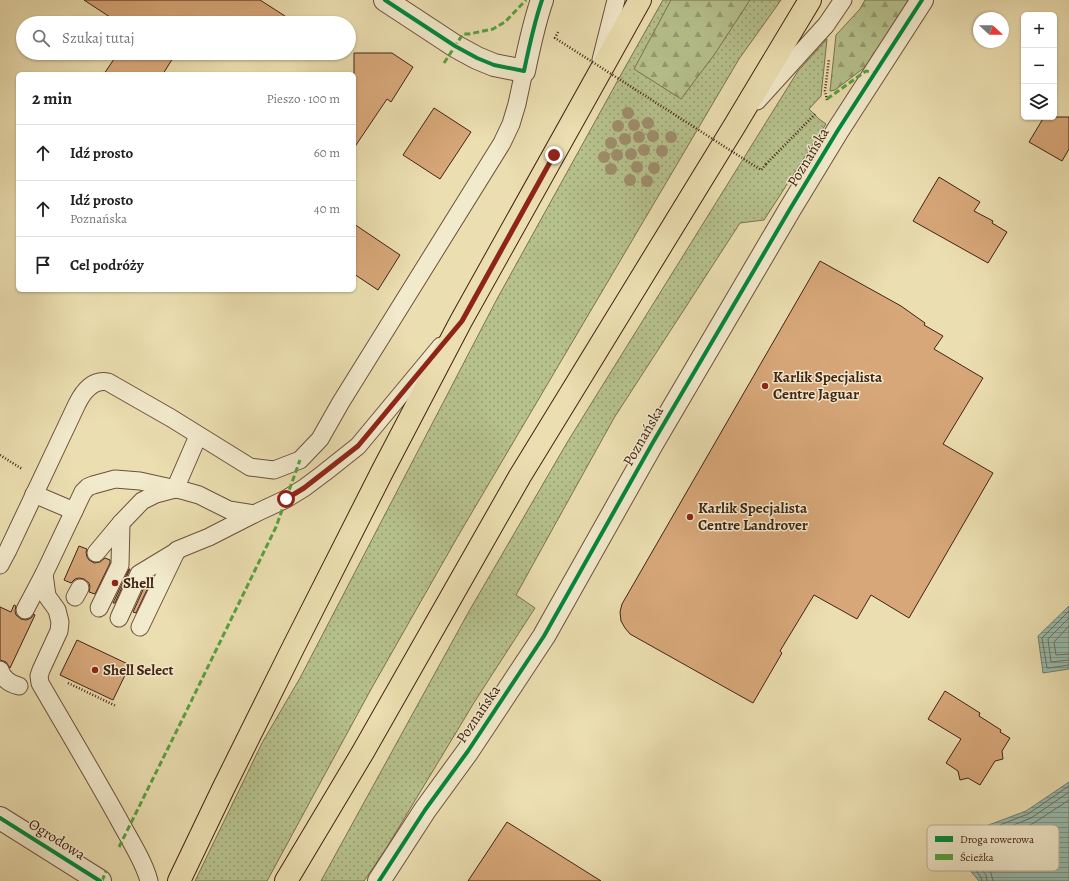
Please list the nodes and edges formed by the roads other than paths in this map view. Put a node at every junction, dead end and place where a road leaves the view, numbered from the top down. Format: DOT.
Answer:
graph roads {
  1 [pos="385,0"];
  2 [pos="542,0"];
  3 [pos="616,0"];
  4 [pos="640,0"];
  5 [pos="810,0"];
  6 [pos="843,0"];
  7 [pos="922,0"];
  8 [pos="524,71"];
  9 [pos="598,75"];
  10 [pos="735,125"];
  11 [pos="462,321"];
  12 [pos="198,436"];
  13 [pos="175,489"];
  14 [pos="34,494"];
  15 [pos="74,511"];
  16 [pos="254,514"];
  17 [pos="121,523"];
  18 [pos="177,550"];
  19 [pos="96,554"];
  20 [pos="0,565"];
  21 [pos="44,574"];
  22 [pos="99,608"];
  23 [pos="25,610"];
  24 [pos="119,618"];
  25 [pos="140,627"];
  26 [pos="1,663"];
  27 [pos="19,686"];
  28 [pos="0,818"];
  29 [pos="100,881"];
  30 [pos="149,881"];
  31 [pos="179,881"];
  32 [pos="286,881"];
  33 [pos="379,881"];
  1 -- 8 [label="street"];
  2 -- 8 [label="street"];
  3 -- 9 [label="lane"];
  4 -- 9 [label="main road"];
  5 -- 10 [label="main road"];
  6 -- 10 [label="lane"];
  7 -- 33 [label="street, Poznańska"];
  8 -- 12 [label="lane"];
  9 -- 11 [label="main road"];
  10 -- 32 [label="main road"];
  11 -- 16 [label="lane"];
  11 -- 31 [label="main road"];
  12 -- 13 [label="lane"];
  12 -- 14 [label="lane"];
  13 -- 15 [label="lane"];
  13 -- 16 [label="lane"];
  13 -- 17 [label="lane"];
  14 -- 15 [label="lane"];
  14 -- 20 [label="lane"];
  15 -- 21 [label="lane"];
  16 -- 18 [label="lane"];
  17 -- 19 [label="lane"];
  17 -- 22 [label="lane"];
  18 -- 24 [label="lane"];
  18 -- 25 [label="lane"];
  21 -- 23 [label="lane"];
  21 -- 30 [label="lane"];
  26 -- 27 [label="lane"];
  28 -- 29 [label="street, Ogrodowa"];
}
